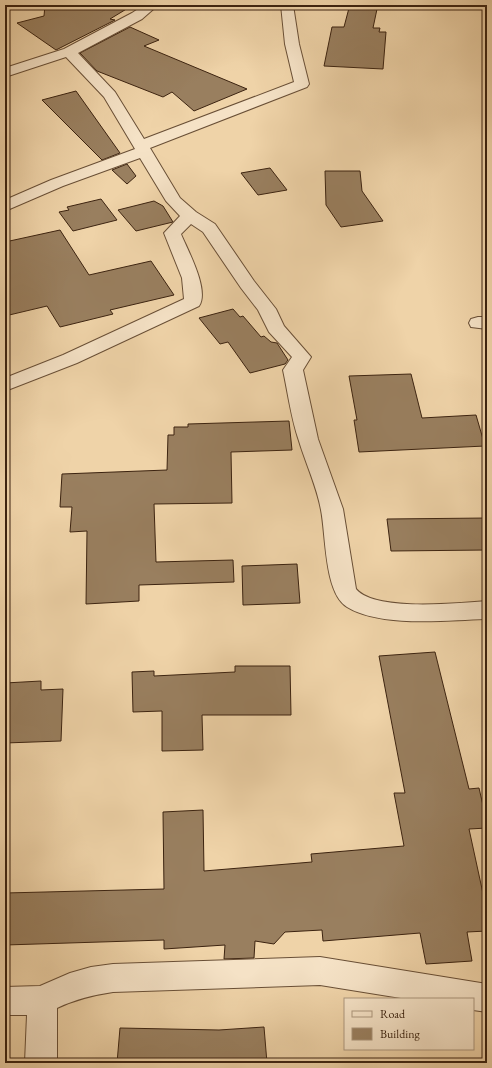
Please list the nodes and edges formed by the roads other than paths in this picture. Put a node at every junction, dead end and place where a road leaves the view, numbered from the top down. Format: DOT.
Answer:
graph roads {
  1 [pos="152,5"];
  2 [pos="287,5"];
  3 [pos="69,52"];
  4 [pos="5,73"];
  5 [pos="142,148"];
  6 [pos="5,206"];
  7 [pos="190,216"];
  8 [pos="5,385"];
  9 [pos="487,610"];
  10 [pos="487,998"];
  11 [pos="42,1000"];
  12 [pos="5,1001"];
  13 [pos="41,1063"];
  1 -- 3 [label="street"];
  2 -- 5 [label="street"];
  3 -- 4 [label="street"];
  3 -- 5 [label="street"];
  5 -- 6 [label="street"];
  5 -- 7 [label="street"];
  7 -- 8 [label="street"];
  7 -- 9 [label="street"];
  10 -- 11 [label="street"];
  11 -- 12 [label="street"];
  11 -- 13 [label="street"];
}
